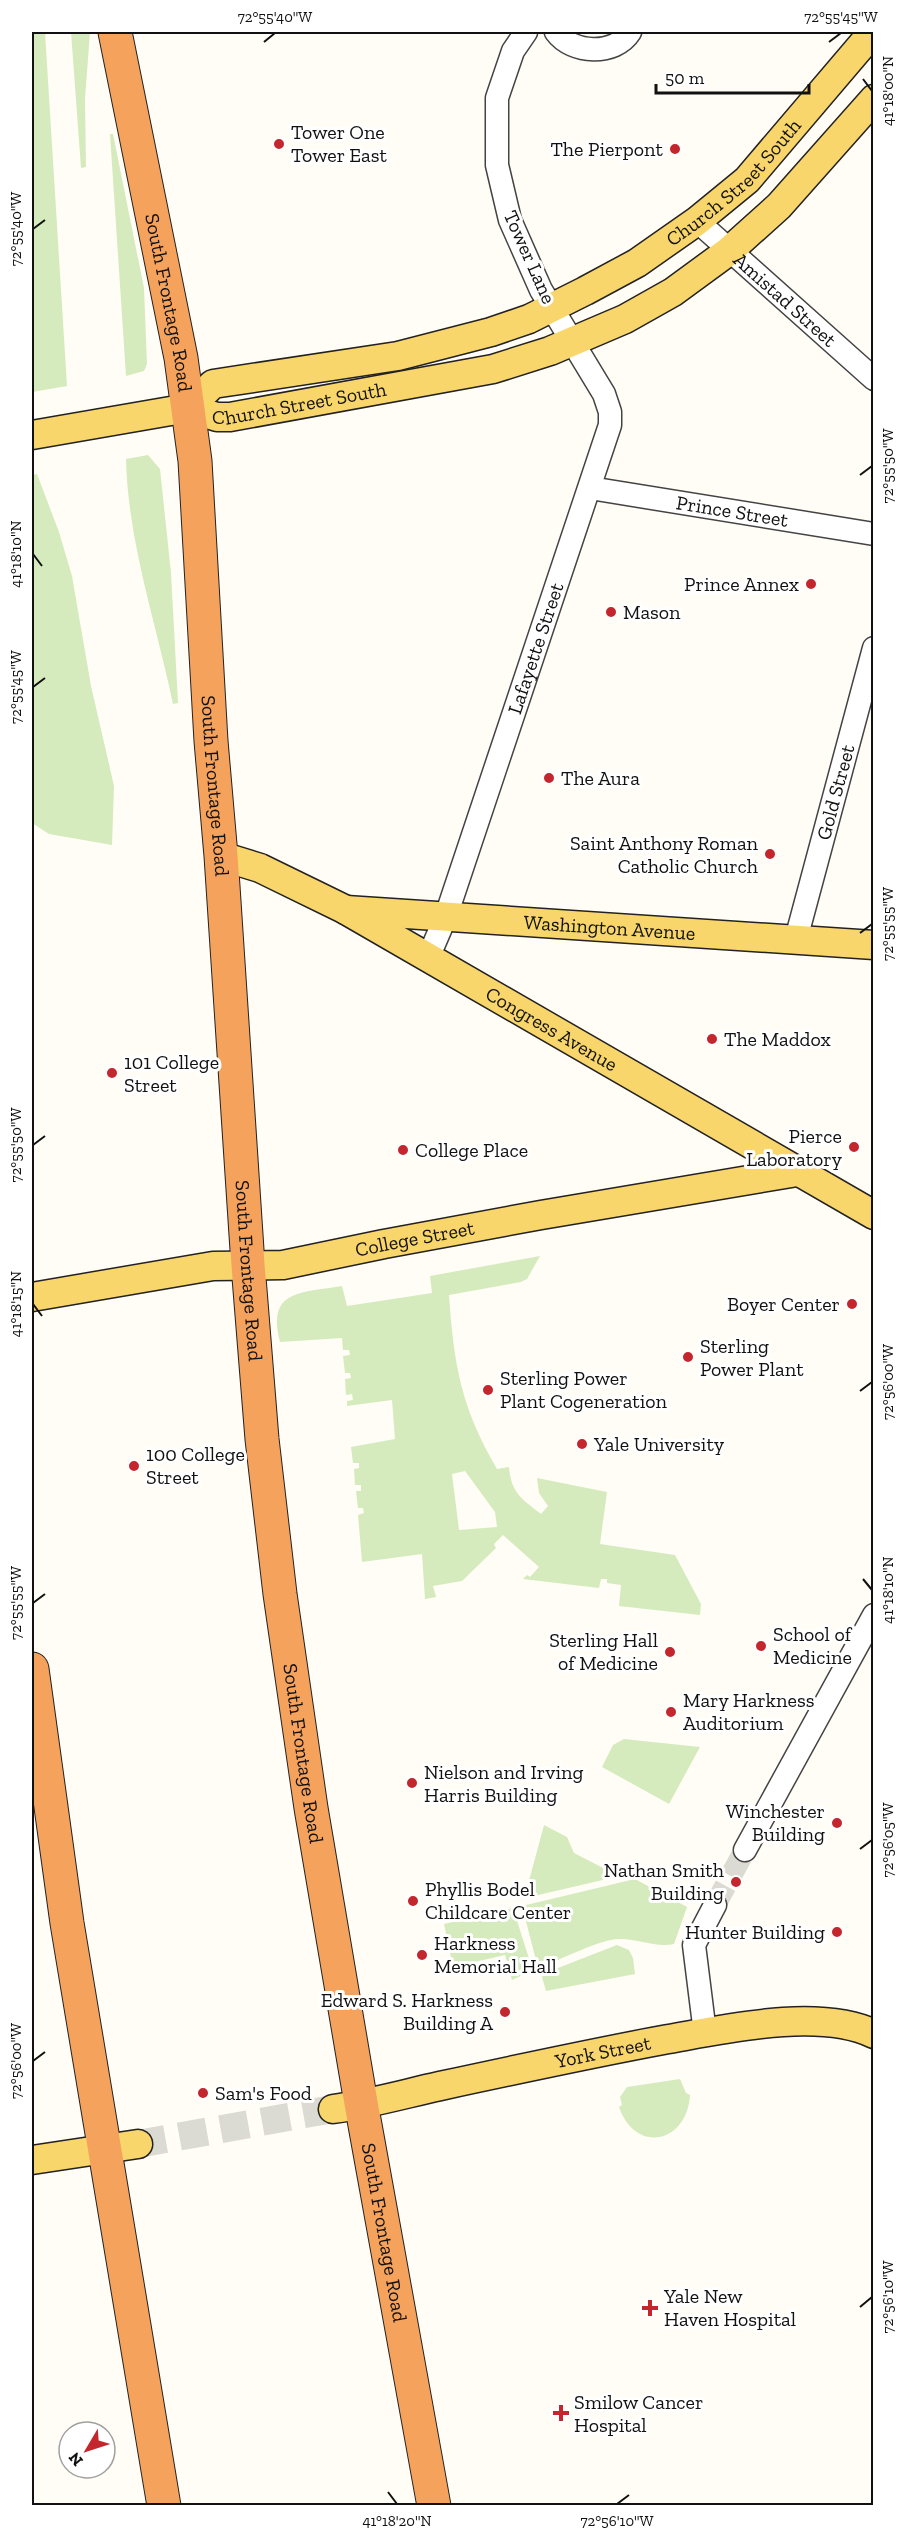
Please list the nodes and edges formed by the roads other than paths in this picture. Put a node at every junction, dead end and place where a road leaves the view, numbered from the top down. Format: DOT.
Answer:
graph roads {
  1 [pos="115,32"];
  2 [pos="526,32"];
  3 [pos="556,32"];
  4 [pos="630,32"];
  5 [pos="873,32"];
  6 [pos="873,99"];
  7 [pos="808,106"];
  8 [pos="811,170"];
  9 [pos="697,221"];
  10 [pos="729,251"];
  11 [pos="552,309"];
  12 [pos="572,342"];
  13 [pos="873,379"];
  14 [pos="188,408"];
  15 [pos="32,435"];
  16 [pos="590,488"];
  17 [pos="873,534"];
  18 [pos="873,648"];
  19 [pos="222,856"];
  20 [pos="344,909"];
  21 [pos="446,916"];
  22 [pos="796,939"];
  23 [pos="873,945"];
  24 [pos="428,958"];
  25 [pos="797,1172"];
  26 [pos="873,1215"];
  27 [pos="248,1265"];
  28 [pos="32,1297"];
  29 [pos="873,1615"];
  30 [pos="32,1669"];
  31 [pos="746,1850"];
  32 [pos="715,1905"];
  33 [pos="705,2033"];
  34 [pos="873,2034"];
  35 [pos="347,2106"];
  36 [pos="138,2144"];
  37 [pos="103,2150"];
  38 [pos="32,2160"];
  39 [pos="164,2505"];
  40 [pos="434,2505"];
  1 -- 14 [label="highway, South Frontage Road"];
  2 -- 11 [label="street, Tower Lane"];
  3 -- 4 [label="street"];
  5 -- 7 [label="main road, Church Street South"];
  6 -- 8 [label="main road, Church Street South"];
  7 -- 8 [label="main road"];
  7 -- 9 [label="main road, Church Street South"];
  8 -- 10 [label="main road, Church Street South"];
  9 -- 10 [label="street, Amistad Street"];
  9 -- 11 [label="main road, Church Street South"];
  10 -- 12 [label="main road, Church Street South"];
  10 -- 13 [label="street, Amistad Street"];
  11 -- 12 [label="street, Tower Lane"];
  11 -- 14 [label="main road, Church Street South"];
  12 -- 14 [label="main road, Church Street South"];
  12 -- 16 [label="street, Lafayette Street"];
  14 -- 15 [label="main road"];
  14 -- 19 [label="highway, South Frontage Road"];
  16 -- 17 [label="street, Prince Street"];
  16 -- 21 [label="street, Lafayette Street"];
  18 -- 22 [label="street, Gold Street"];
  19 -- 20 [label="main road, Congress Avenue"];
  19 -- 27 [label="highway, South Frontage Road"];
  20 -- 21 [label="main road, Washington Avenue"];
  20 -- 24 [label="main road, Congress Avenue"];
  21 -- 22 [label="main road, Washington Avenue"];
  21 -- 24 [label="street, Lafayette Street"];
  22 -- 23 [label="main road, Washington Avenue"];
  24 -- 25 [label="main road, Congress Avenue"];
  25 -- 26 [label="main road, Congress Avenue"];
  25 -- 27 [label="main road, College Street"];
  27 -- 28 [label="main road, College Street"];
  27 -- 35 [label="highway, South Frontage Road"];
  29 -- 31 [label="street"];
  30 -- 37 [label="highway"];
  32 -- 33 [label="street"];
  33 -- 34 [label="main road, York Street"];
  33 -- 35 [label="main road, York Street"];
  35 -- 40 [label="highway, South Frontage Road"];
  36 -- 37 [label="main road"];
  37 -- 38 [label="main road"];
  37 -- 39 [label="highway"];
}
